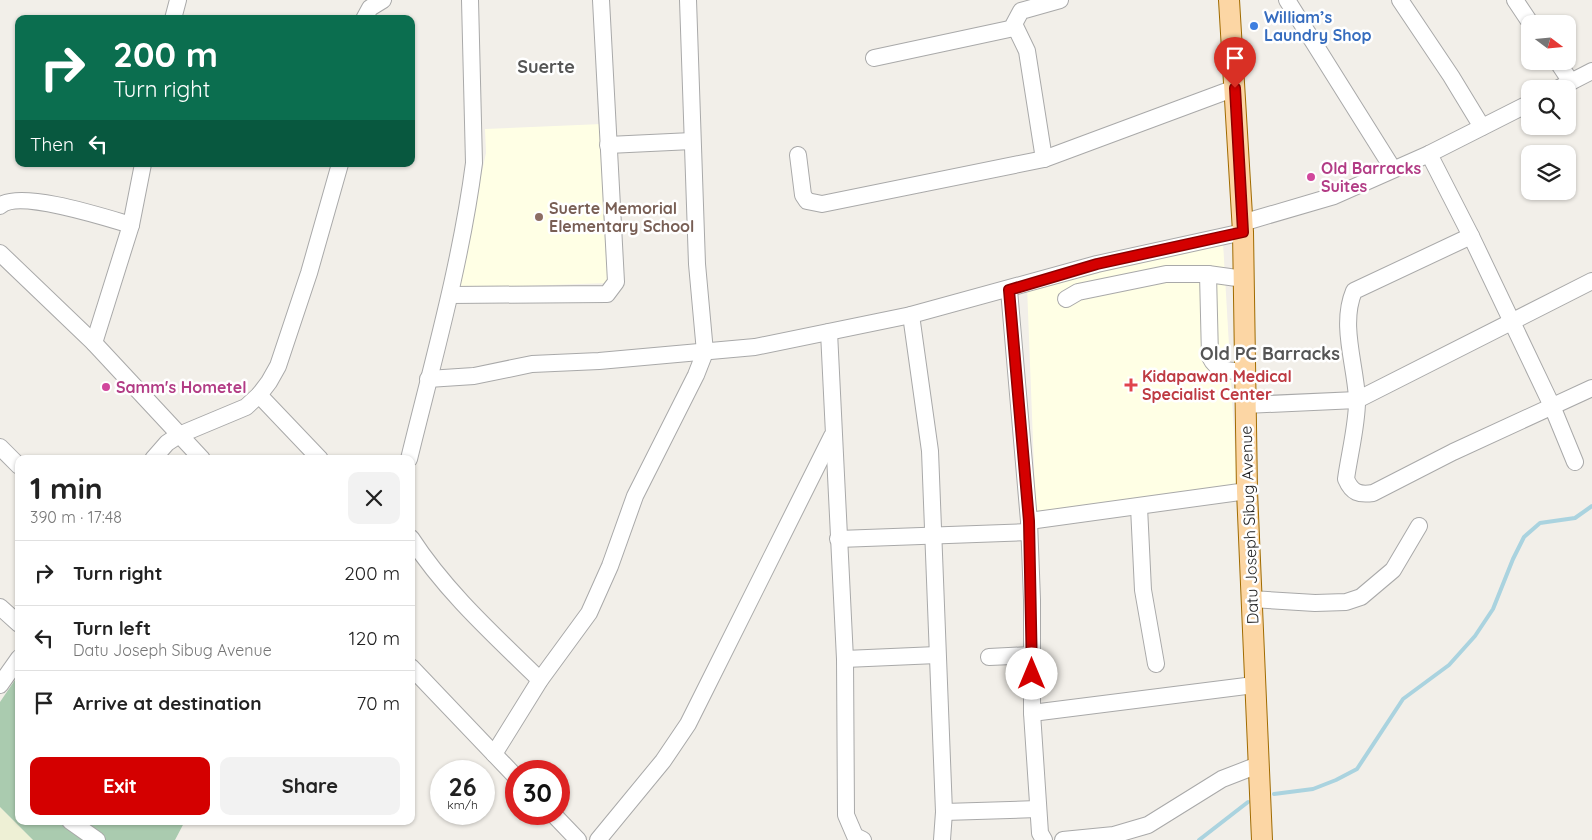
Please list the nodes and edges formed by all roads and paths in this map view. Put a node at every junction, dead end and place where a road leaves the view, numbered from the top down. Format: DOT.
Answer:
graph roads {
  1 [pos="178,0"];
  2 [pos="383,0"];
  3 [pos="470,0"];
  4 [pos="601,0"];
  5 [pos="688,0"];
  6 [pos="1060,0"];
  7 [pos="1229,0"];
  8 [pos="1287,0"];
  9 [pos="1400,0"];
  10 [pos="1515,0"];
  11 [pos="174,15"];
  12 [pos="366,15"];
  13 [pos="1525,15"];
  14 [pos="1014,28"];
  15 [pos="874,58"];
  16 [pos="1592,71"];
  17 [pos="1574,80"];
  18 [pos="1235,88"];
  19 [pos="1521,108"];
  20 [pos="1482,128"];
  21 [pos="692,140"];
  22 [pos="608,145"];
  23 [pos="798,154"];
  24 [pos="1429,154"];
  25 [pos="1044,159"];
  26 [pos="142,167"];
  27 [pos="339,167"];
  28 [pos="1393,169"];
  29 [pos="0,206"];
  30 [pos="131,225"];
  31 [pos="1243,228"];
  32 [pos="1471,236"];
  33 [pos="0,253"];
  34 [pos="1208,274"];
  35 [pos="1244,279"];
  36 [pos="1592,281"];
  37 [pos="1009,290"];
  38 [pos="450,295"];
  39 [pos="1066,299"];
  40 [pos="911,315"];
  41 [pos="1512,323"];
  42 [pos="829,332"];
  43 [pos="94,343"];
  44 [pos="705,352"];
  45 [pos="1245,371"];
  46 [pos="428,379"];
  47 [pos="1592,388"];
  48 [pos="259,396"];
  49 [pos="1357,400"];
  50 [pos="1245,404"];
  51 [pos="1552,406"];
  52 [pos="833,434"];
  53 [pos="179,435"];
  54 [pos="0,446"];
  55 [pos="156,455"];
  56 [pos="198,455"];
  57 [pos="316,455"];
  58 [pos="409,455"];
  59 [pos="15,462"];
  60 [pos="1576,462"];
  61 [pos="1246,491"];
  62 [pos="1139,507"];
  63 [pos="1419,526"];
  64 [pos="1029,527"];
  65 [pos="934,535"];
  66 [pos="838,539"];
  67 [pos="415,544"];
  68 [pos="1251,599"];
  69 [pos="0,607"];
  70 [pos="15,620"];
  71 [pos="936,655"];
  72 [pos="1032,655"];
  73 [pos="989,657"];
  74 [pos="844,659"];
  75 [pos="15,664"];
  76 [pos="1156,664"];
  77 [pos="415,671"];
  78 [pos="540,680"];
  79 [pos="0,685"];
  80 [pos="1254,685"];
  81 [pos="1032,713"];
  82 [pos="494,754"];
  83 [pos="505,765"];
  84 [pos="1258,765"];
  85 [pos="1038,809"];
  86 [pos="944,812"];
  87 [pos="76,825"];
  88 [pos="563,825"];
  89 [pos="97,840"];
  90 [pos="578,840"];
  91 [pos="598,840"];
  92 [pos="863,840"];
  93 [pos="942,840"];
  94 [pos="1044,840"];
  95 [pos="1063,840"];
  96 [pos="1262,840"];
  1 -- 11 [label="street"];
  2 -- 12 [label="street"];
  3 -- 38 [label="street"];
  4 -- 22 [label="street"];
  5 -- 21 [label="street"];
  6 -- 14 [label="street"];
  7 -- 18 [label="main road, Datu Joseph Sibug Avenue"];
  8 -- 28 [label="street"];
  9 -- 20 [label="street"];
  10 -- 13 [label="street"];
  14 -- 15 [label="street"];
  14 -- 25 [label="street"];
  16 -- 17 [label="street"];
  18 -- 25 [label="street"];
  18 -- 31 [label="main road, Datu Joseph Sibug Avenue"];
  19 -- 20 [label="street"];
  20 -- 24 [label="street"];
  21 -- 22 [label="street"];
  21 -- 44 [label="street"];
  22 -- 38 [label="street"];
  23 -- 25 [label="street"];
  24 -- 28 [label="street"];
  24 -- 32 [label="street"];
  26 -- 30 [label="street"];
  27 -- 48 [label="street"];
  28 -- 31 [label="street"];
  29 -- 30 [label="street"];
  30 -- 43 [label="street"];
  31 -- 35 [label="main road, Datu Joseph Sibug Avenue"];
  31 -- 37 [label="street"];
  32 -- 41 [label="street"];
  32 -- 49 [label="street"];
  33 -- 43 [label="street"];
  34 -- 35 [label="street"];
  34 -- 39 [label="street"];
  34 -- 45 [label="street"];
  35 -- 45 [label="main road, Datu Joseph Sibug Avenue"];
  36 -- 41 [label="street"];
  37 -- 40 [label="street"];
  37 -- 64 [label="street"];
  38 -- 46 [label="street"];
  40 -- 42 [label="street"];
  40 -- 65 [label="street"];
  41 -- 49 [label="street"];
  41 -- 51 [label="street"];
  42 -- 44 [label="street"];
  42 -- 52 [label="street"];
  43 -- 53 [label="street"];
  44 -- 46 [label="street"];
  44 -- 78 [label="street"];
  45 -- 50 [label="main road, Datu Joseph Sibug Avenue"];
  46 -- 58 [label="street"];
  47 -- 51 [label="street"];
  48 -- 53 [label="street"];
  48 -- 57 [label="street"];
  49 -- 50 [label="street"];
  49 -- 51 [label="street"];
  50 -- 61 [label="main road, Datu Joseph Sibug Avenue"];
  51 -- 60 [label="street"];
  52 -- 66 [label="street"];
  52 -- 91 [label="street"];
  53 -- 55 [label="street"];
  53 -- 56 [label="street"];
  54 -- 59 [label="street"];
  61 -- 62 [label="street"];
  61 -- 68 [label="main road, Datu Joseph Sibug Avenue"];
  62 -- 64 [label="street"];
  62 -- 76 [label="street"];
  63 -- 68 [label="street"];
  64 -- 65 [label="street"];
  64 -- 72 [label="street"];
  65 -- 66 [label="street"];
  65 -- 71 [label="street"];
  66 -- 74 [label="street"];
  67 -- 78 [label="street"];
  68 -- 80 [label="main road, Datu Joseph Sibug Avenue"];
  69 -- 70 [label="street"];
  71 -- 74 [label="street"];
  71 -- 86 [label="street"];
  72 -- 73 [label="street"];
  72 -- 81 [label="street"];
  74 -- 92 [label="street"];
  75 -- 79 [label="street"];
  77 -- 82 [label="street"];
  78 -- 82 [label="street"];
  80 -- 81 [label="street"];
  80 -- 84 [label="main road, Datu Joseph Sibug Avenue"];
  81 -- 85 [label="street"];
  82 -- 83 [label="street"];
  84 -- 95 [label="street"];
  84 -- 96 [label="main road, Datu Joseph Sibug Avenue"];
  85 -- 86 [label="street"];
  85 -- 94 [label="street"];
  86 -- 93 [label="street"];
  87 -- 89 [label="street"];
  88 -- 90 [label="street"];
}
